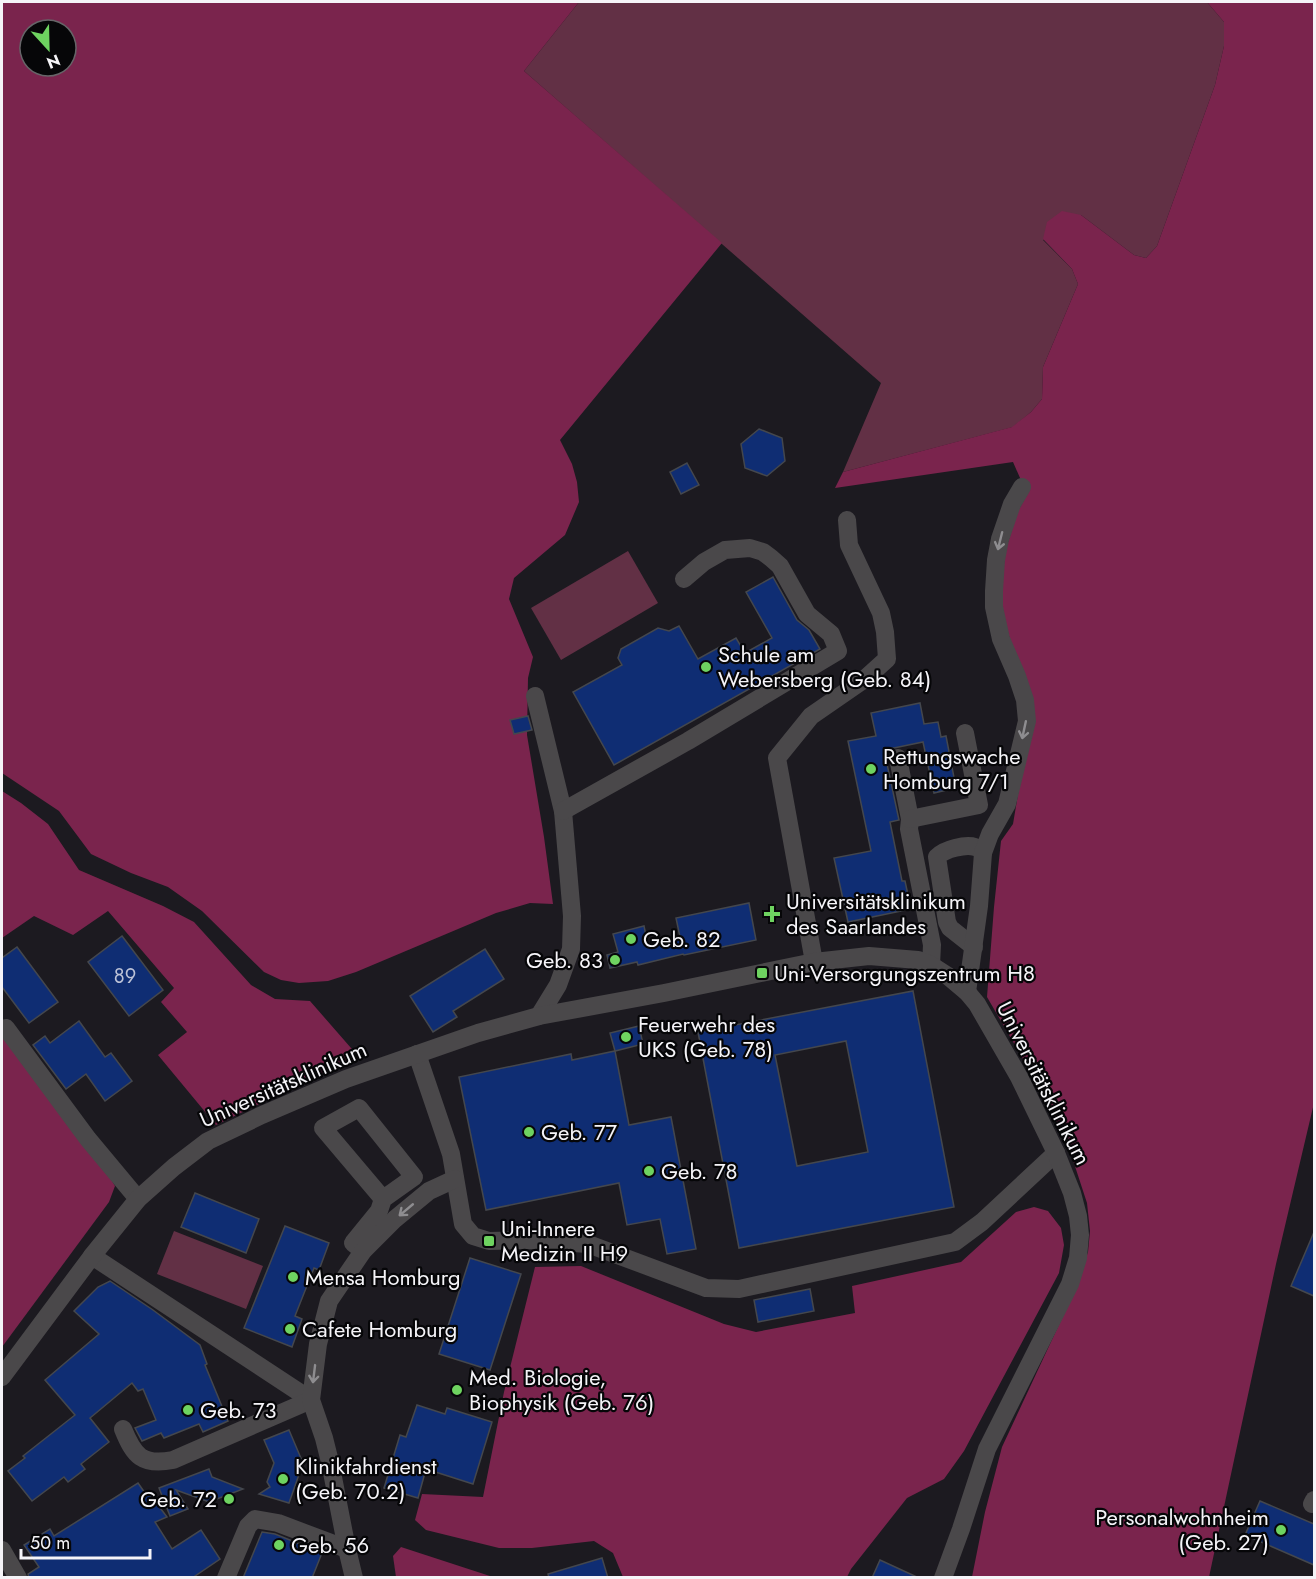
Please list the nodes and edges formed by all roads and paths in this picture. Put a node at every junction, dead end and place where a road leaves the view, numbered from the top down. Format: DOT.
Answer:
graph roads {
  1 [pos="1022,488"];
  2 [pos="847,520"];
  3 [pos="684,579"];
  4 [pos="535,696"];
  5 [pos="965,733"];
  6 [pos="898,758"];
  7 [pos="563,811"];
  8 [pos="910,819"];
  9 [pos="983,853"];
  10 [pos="974,947"];
  11 [pos="814,962"];
  12 [pos="931,965"];
  13 [pos="968,986"];
  14 [pos="539,1016"];
  15 [pos="6,1028"];
  16 [pos="417,1054"];
  17 [pos="1056,1154"];
  18 [pos="455,1179"];
  19 [pos="138,1199"];
  20 [pos="383,1199"];
  21 [pos="363,1251"];
  22 [pos="92,1256"];
  23 [pos="2,1377"];
  24 [pos="311,1400"];
  25 [pos="123,1429"];
  26 [pos="347,1549"];
  27 [pos="226,1578"];
  28 [pos="354,1578"];
  29 [pos="943,1578"];
  1 -- 9 [label="street, one-way"];
  2 -- 11 [label="street"];
  3 -- 7 [label="street"];
  4 -- 7 [label="street"];
  5 -- 8 [label="street"];
  6 -- 8 [label="street"];
  7 -- 14 [label="street"];
  8 -- 12 [label="street"];
  9 -- 10 [label="street"];
  9 -- 10 [label="street"];
  10 -- 13 [label="street"];
  11 -- 12 [label="street, Universitätsklinikum"];
  11 -- 14 [label="street, Universitätsklinikum"];
  12 -- 13 [label="street, Universitätsklinikum"];
  13 -- 17 [label="street, Universitätsklinikum"];
  14 -- 16 [label="street, Universitätsklinikum"];
  15 -- 19 [label="street"];
  16 -- 18 [label="street"];
  16 -- 19 [label="street, Universitätsklinikum"];
  17 -- 18 [label="street"];
  17 -- 29 [label="street, Universitätsklinikum"];
  18 -- 21 [label="street, one-way"];
  19 -- 22 [label="street, Universitätsklinikum"];
  20 -- 20 [label="street"];
  20 -- 21 [label="street"];
  21 -- 24 [label="street, one-way"];
  22 -- 23 [label="street, Universitätsklinikum"];
  22 -- 24 [label="street"];
  24 -- 25 [label="street"];
  24 -- 26 [label="street"];
  26 -- 27 [label="street"];
  26 -- 28 [label="street"];
}
